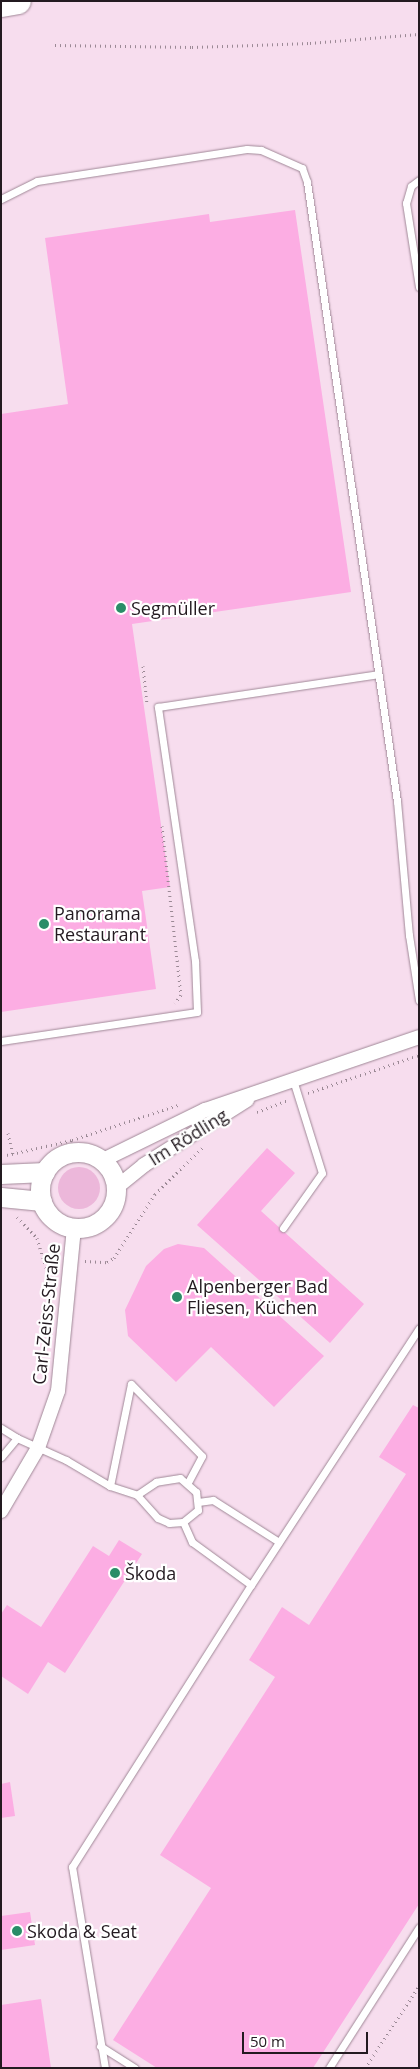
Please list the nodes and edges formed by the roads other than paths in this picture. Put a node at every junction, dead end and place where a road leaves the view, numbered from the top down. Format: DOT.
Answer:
graph roads {
  1 [pos="18,1"];
  2 [pos="1,4"];
  3 [pos="419,180"];
  4 [pos="1,199"];
  5 [pos="419,287"];
  6 [pos="378,674"];
  7 [pos="419,1000"];
  8 [pos="419,1037"];
  9 [pos="1,1041"];
  10 [pos="293,1080"];
  11 [pos="262,1091"];
  12 [pos="103,1160"];
  13 [pos="45,1172"];
  14 [pos="1,1174"];
  15 [pos="117,1187"];
  16 [pos="1,1197"];
  17 [pos="42,1201"];
  18 [pos="74,1228"];
  19 [pos="283,1228"];
  20 [pos="419,1328"];
  21 [pos="1,1428"];
  22 [pos="17,1438"];
  23 [pos="38,1448"];
  24 [pos="1,1457"];
  25 [pos="188,1482"];
  26 [pos="110,1486"];
  27 [pos="137,1495"];
  28 [pos="198,1502"];
  29 [pos="1,1511"];
  30 [pos="183,1522"];
  31 [pos="279,1542"];
  32 [pos="251,1585"];
  33 [pos="419,1927"];
  34 [pos="100,2046"];
  35 [pos="105,2068"];
  36 [pos="135,2068"];
  37 [pos="329,2068"];
  1 -- 2 [label="highway"];
  3 -- 5 [label="lane"];
  4 -- 6 [label="lane"];
  6 -- 7 [label="lane"];
  6 -- 9 [label="lane"];
  8 -- 10 [label="street, Im Rödling"];
  10 -- 11 [label="street, Im Rödling"];
  10 -- 19 [label="lane"];
  11 -- 12 [label="street, Im Rödling"];
  11 -- 15 [label="street, Im Rödling"];
  12 -- 13 [label="street"];
  12 -- 15 [label="street"];
  13 -- 14 [label="street"];
  13 -- 17 [label="street"];
  15 -- 18 [label="street"];
  16 -- 17 [label="street"];
  17 -- 18 [label="street"];
  18 -- 23 [label="street, Carl-Zeiss-Straße"];
  20 -- 31 [label="lane"];
  21 -- 22 [label="lane"];
  22 -- 23 [label="lane"];
  22 -- 24 [label="lane"];
  23 -- 26 [label="lane"];
  23 -- 29 [label="street, Carl-Zeiss-Straße"];
  25 -- 26 [label="lane"];
  25 -- 27 [label="lane"];
  25 -- 28 [label="lane"];
  26 -- 27 [label="lane"];
  27 -- 30 [label="lane"];
  28 -- 30 [label="lane"];
  28 -- 31 [label="lane"];
  30 -- 32 [label="lane"];
  31 -- 32 [label="lane"];
  32 -- 34 [label="lane"];
  33 -- 37 [label="lane"];
  34 -- 35 [label="lane"];
  34 -- 36 [label="lane"];
}
